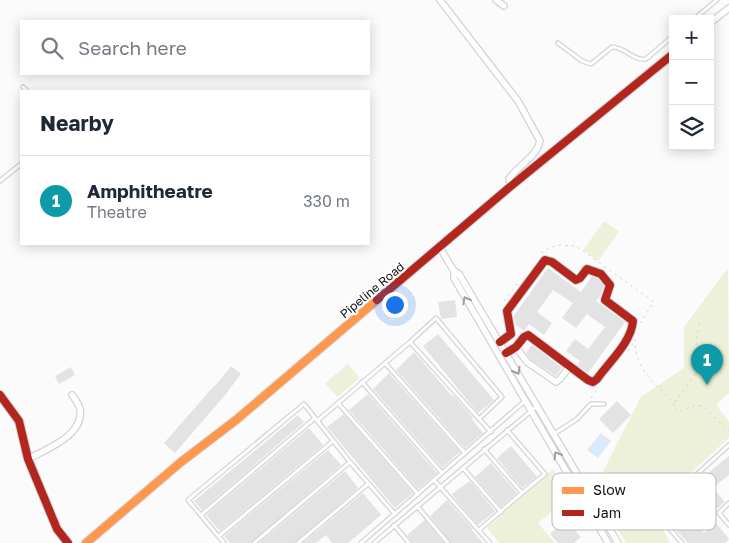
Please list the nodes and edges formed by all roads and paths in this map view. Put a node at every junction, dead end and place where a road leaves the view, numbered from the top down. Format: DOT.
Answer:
graph roads {
  1 [pos="440,0"];
  2 [pos="496,0"];
  3 [pos="717,0"];
  4 [pos="504,6"];
  5 [pos="729,8"];
  6 [pos="699,15"];
  7 [pos="714,20"];
  8 [pos="669,39"];
  9 [pos="558,43"];
  10 [pos="669,57"];
  11 [pos="23,87"];
  12 [pos="25,90"];
  13 [pos="20,165"];
  14 [pos="0,181"];
  15 [pos="511,186"];
  16 [pos="440,248"];
  17 [pos="454,271"];
  18 [pos="486,318"];
  19 [pos="700,320"];
  20 [pos="479,323"];
  21 [pos="410,342"];
  22 [pos="500,342"];
  23 [pos="635,342"];
  24 [pos="516,347"];
  25 [pos="506,353"];
  26 [pos="385,362"];
  27 [pos="570,366"];
  28 [pos="362,382"];
  29 [pos="0,395"];
  30 [pos="72,395"];
  31 [pos="531,396"];
  32 [pos="525,401"];
  33 [pos="338,403"];
  34 [pos="674,403"];
  35 [pos="604,404"];
  36 [pos="537,406"];
  37 [pos="531,411"];
  38 [pos="316,419"];
  39 [pos="479,419"];
  40 [pos="507,430"];
  41 [pos="729,431"];
  42 [pos="491,432"];
  43 [pos="554,435"];
  44 [pos="547,438"];
  45 [pos="333,441"];
  46 [pos="729,446"];
  47 [pos="484,450"];
  48 [pos="465,453"];
  49 [pos="28,460"];
  50 [pos="350,462"];
  51 [pos="463,468"];
  52 [pos="442,473"];
  53 [pos="567,473"];
  54 [pos="577,473"];
  55 [pos="699,473"];
  56 [pos="434,480"];
  57 [pos="368,484"];
  58 [pos="440,487"];
  59 [pos="418,494"];
  60 [pos="522,494"];
  61 [pos="729,504"];
  62 [pos="417,506"];
  63 [pos="501,512"];
  64 [pos="395,514"];
  65 [pos="200,515"];
  66 [pos="729,524"];
  67 [pos="394,526"];
  68 [pos="479,530"];
  69 [pos="600,530"];
  70 [pos="610,530"];
  71 [pos="671,530"];
  72 [pos="218,536"];
  73 [pos="68,543"];
  74 [pos="86,543"];
  75 [pos="224,543"];
  76 [pos="254,543"];
  77 [pos="298,543"];
  78 [pos="361,543"];
  79 [pos="374,543"];
  80 [pos="409,543"];
  81 [pos="448,543"];
  82 [pos="490,543"];
  83 [pos="608,543"];
  84 [pos="618,543"];
  85 [pos="682,543"];
  1 -- 15 [label="street"];
  2 -- 4 [label="street"];
  3 -- 6 [label="lane"];
  5 -- 7 [label="street"];
  8 -- 9 [label="lane"];
  10 -- 15 [label="street, Pipeline Road"];
  11 -- 12 [label="lane"];
  13 -- 14 [label="lane"];
  15 -- 16 [label="street, Pipeline Road"];
  16 -- 17 [label="street"];
  16 -- 74 [label="street, Pipeline Road"];
  17 -- 18 [label="street"];
  20 -- 17 [label="street, one-way"];
  18 -- 20 [label="lane"];
  18 -- 22 [label="street"];
  19 -- 34 [label="path"];
  20 -- 32 [label="street"];
  21 -- 26 [label="lane"];
  21 -- 39 [label="lane"];
  21 -- 39 [label="lane"];
  22 -- 25 [label="street"];
  22 -- 27 [label="street"];
  23 -- 34 [label="path"];
  24 -- 25 [label="street"];
  24 -- 27 [label="street"];
  24 -- 27 [label="street"];
  25 -- 31 [label="street, one-way"];
  26 -- 28 [label="lane"];
  26 -- 48 [label="lane"];
  28 -- 33 [label="lane"];
  28 -- 52 [label="lane"];
  29 -- 49 [label="street"];
  30 -- 49 [label="street"];
  31 -- 32 [label="lane"];
  31 -- 36 [label="street"];
  32 -- 37 [label="street"];
  32 -- 42 [label="lane"];
  33 -- 38 [label="lane"];
  33 -- 59 [label="lane"];
  34 -- 41 [label="path"];
  35 -- 43 [label="lane"];
  36 -- 37 [label="lane"];
  36 -- 43 [label="street"];
  37 -- 40 [label="lane"];
  37 -- 44 [label="street"];
  38 -- 45 [label="lane"];
  38 -- 65 [label="lane"];
  38 -- 65 [label="lane"];
  39 -- 42 [label="lane"];
  40 -- 47 [label="lane"];
  40 -- 60 [label="lane"];
  42 -- 48 [label="lane"];
  43 -- 44 [label="lane"];
  43 -- 54 [label="street"];
  53 -- 44 [label="street, one-way"];
  45 -- 50 [label="lane"];
  45 -- 72 [label="lane"];
  46 -- 55 [label="lane"];
  47 -- 51 [label="lane"];
  47 -- 60 [label="lane"];
  48 -- 52 [label="lane"];
  49 -- 73 [label="street"];
  50 -- 57 [label="lane"];
  50 -- 76 [label="lane"];
  51 -- 58 [label="lane"];
  51 -- 63 [label="lane"];
  52 -- 56 [label="lane"];
  56 -- 58 [label="lane"];
  56 -- 59 [label="lane"];
  57 -- 64 [label="lane"];
  57 -- 77 [label="lane"];
  58 -- 62 [label="lane"];
  58 -- 68 [label="lane"];
  59 -- 64 [label="lane"];
  60 -- 63 [label="lane"];
  61 -- 66 [label="lane"];
  62 -- 67 [label="lane"];
  62 -- 81 [label="lane"];
  63 -- 68 [label="lane"];
  64 -- 78 [label="lane"];
  65 -- 72 [label="lane"];
  67 -- 79 [label="lane"];
  67 -- 80 [label="lane"];
  68 -- 82 [label="lane"];
  83 -- 69 [label="street, one-way"];
  70 -- 84 [label="street"];
  71 -- 85 [label="lane"];
  72 -- 75 [label="lane"];
}
